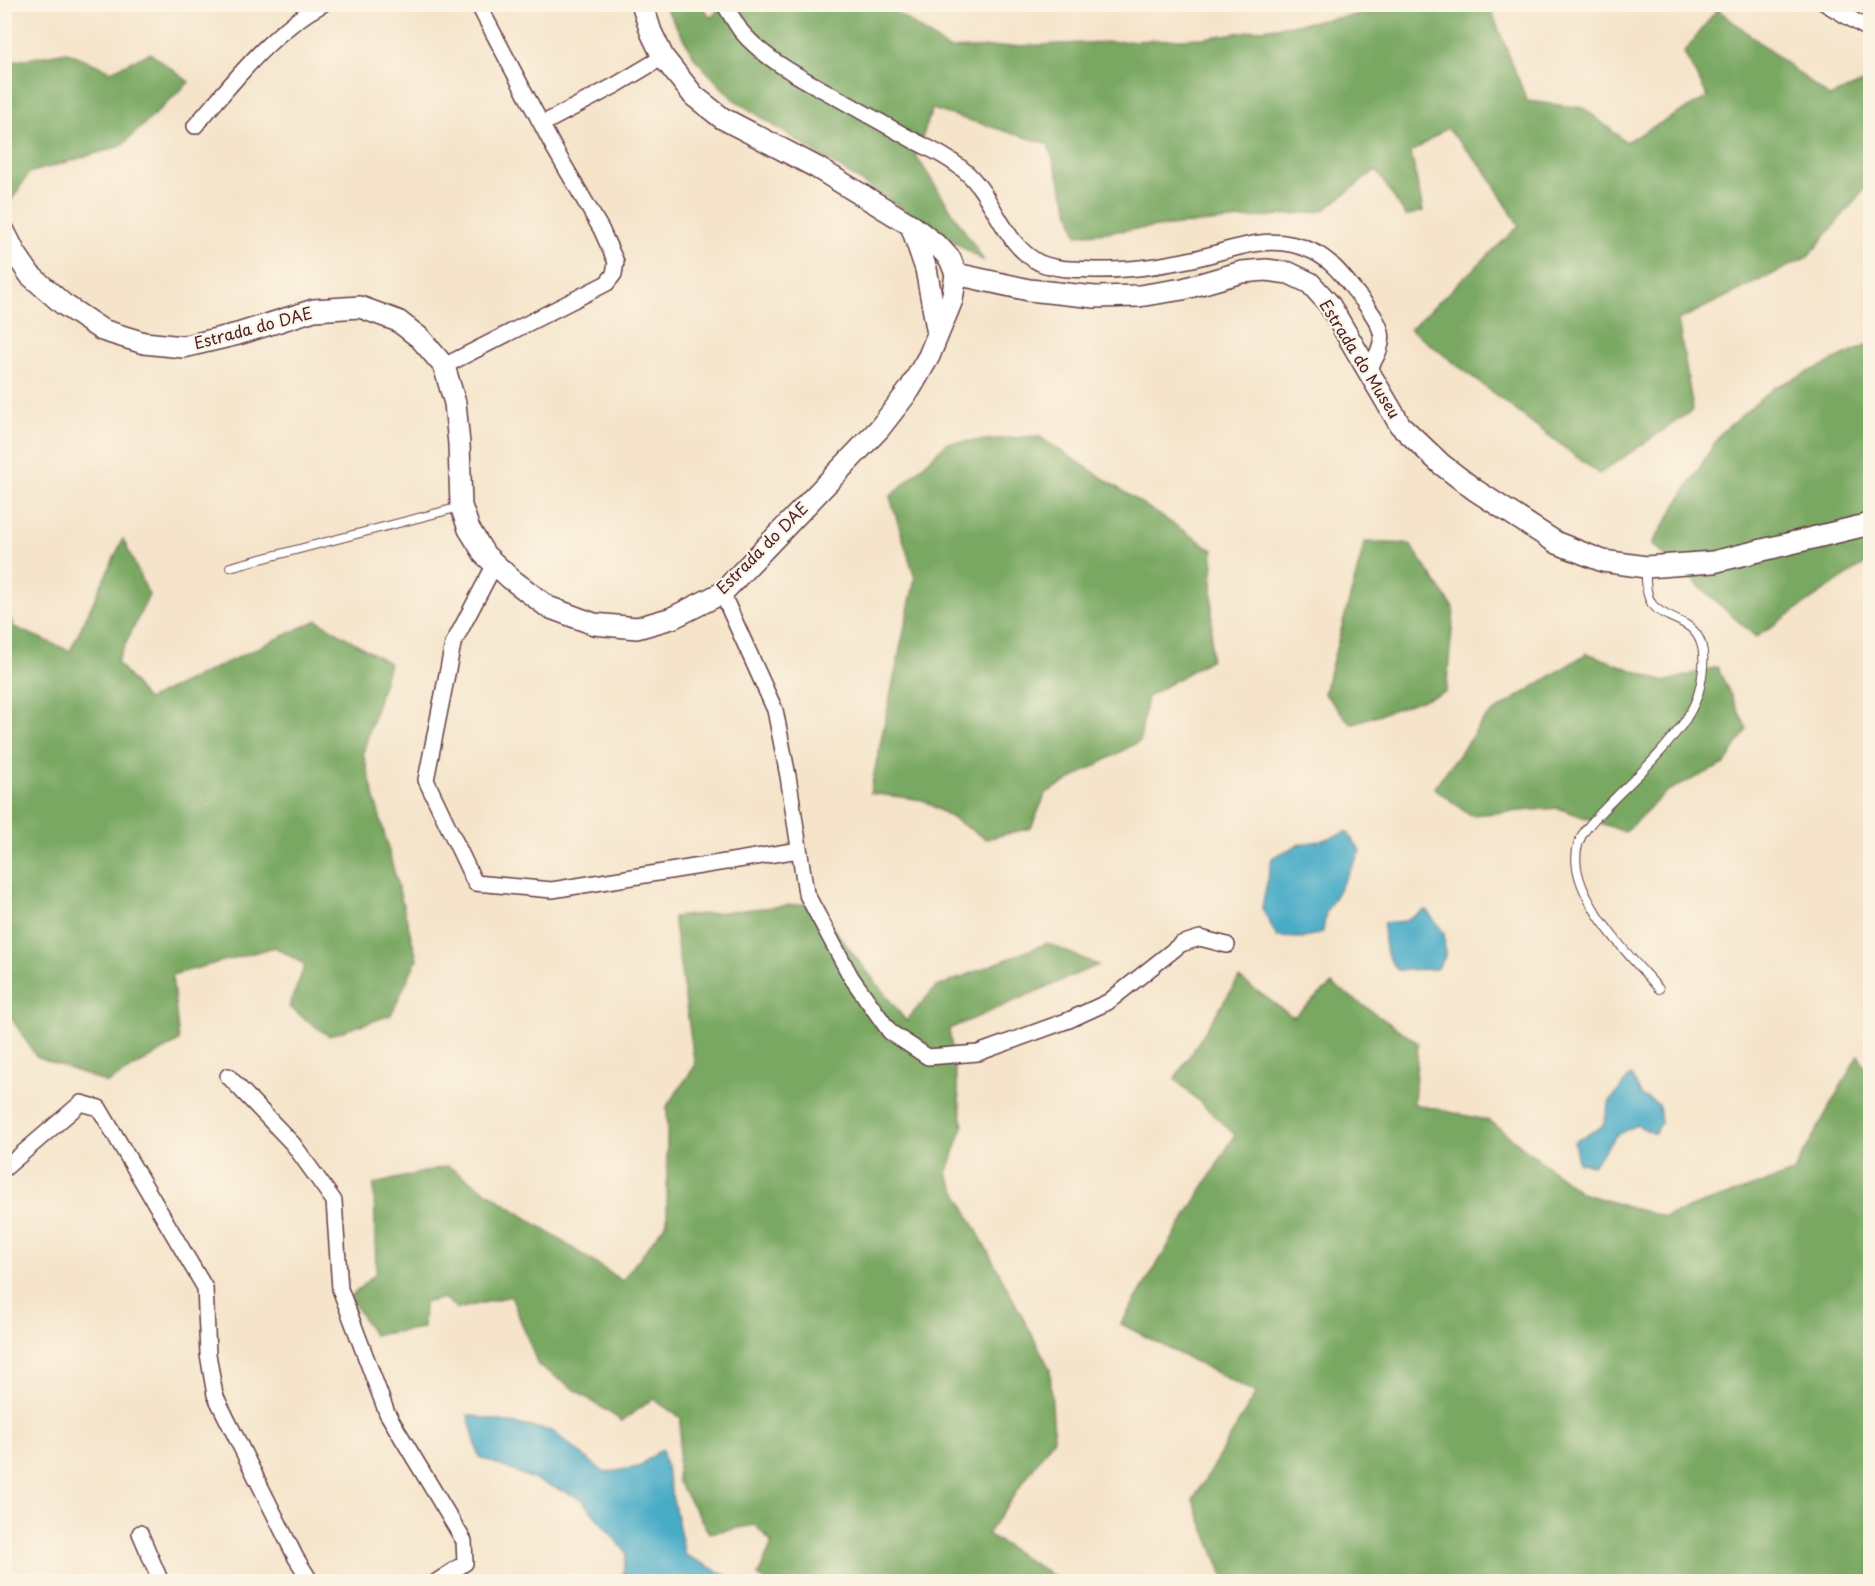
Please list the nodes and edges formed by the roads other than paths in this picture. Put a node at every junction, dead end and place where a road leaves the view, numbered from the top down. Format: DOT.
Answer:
graph roads {
  1 [pos="323,4"];
  2 [pos="478,4"];
  3 [pos="642,4"];
  4 [pos="724,4"];
  5 [pos="1826,4"];
  6 [pos="1870,30"];
  7 [pos="663,57"];
  8 [pos="542,124"];
  9 [pos="195,126"];
  10 [pos="911,225"];
  11 [pos="4,231"];
  12 [pos="956,274"];
  13 [pos="938,334"];
  14 [pos="444,366"];
  15 [pos="1369,369"];
  16 [pos="461,506"];
  17 [pos="1870,524"];
  18 [pos="495,564"];
  19 [pos="230,567"];
  20 [pos="1646,567"];
  21 [pos="722,593"];
  22 [pos="799,850"];
  23 [pos="1227,945"];
  24 [pos="1659,989"];
  25 [pos="228,1076"];
  26 [pos="4,1169"];
  27 [pos="140,1533"];
  28 [pos="161,1581"];
  29 [pos="311,1581"];
  30 [pos="436,1581"];
  1 -- 9 [label="street"];
  2 -- 8 [label="street"];
  3 -- 7 [label="street"];
  4 -- 15 [label="street"];
  5 -- 6 [label="street"];
  7 -- 8 [label="street"];
  7 -- 10 [label="street"];
  8 -- 14 [label="street"];
  10 -- 12 [label="street"];
  10 -- 13 [label="street"];
  11 -- 14 [label="street, Estrada do DAE"];
  12 -- 13 [label="street, Estrada do DAE"];
  12 -- 15 [label="street, Estrada do Museu"];
  13 -- 21 [label="street, Estrada do DAE"];
  14 -- 16 [label="street, Estrada do DAE"];
  15 -- 20 [label="street, Estrada do Museu"];
  16 -- 18 [label="street, Estrada do DAE"];
  16 -- 19 [label="lane"];
  17 -- 20 [label="street, Estrada do Museu"];
  18 -- 21 [label="street, Estrada do DAE"];
  18 -- 22 [label="street"];
  20 -- 24 [label="lane"];
  21 -- 22 [label="street"];
  22 -- 23 [label="street"];
  25 -- 30 [label="street"];
  26 -- 29 [label="street"];
  27 -- 28 [label="street"];
}
